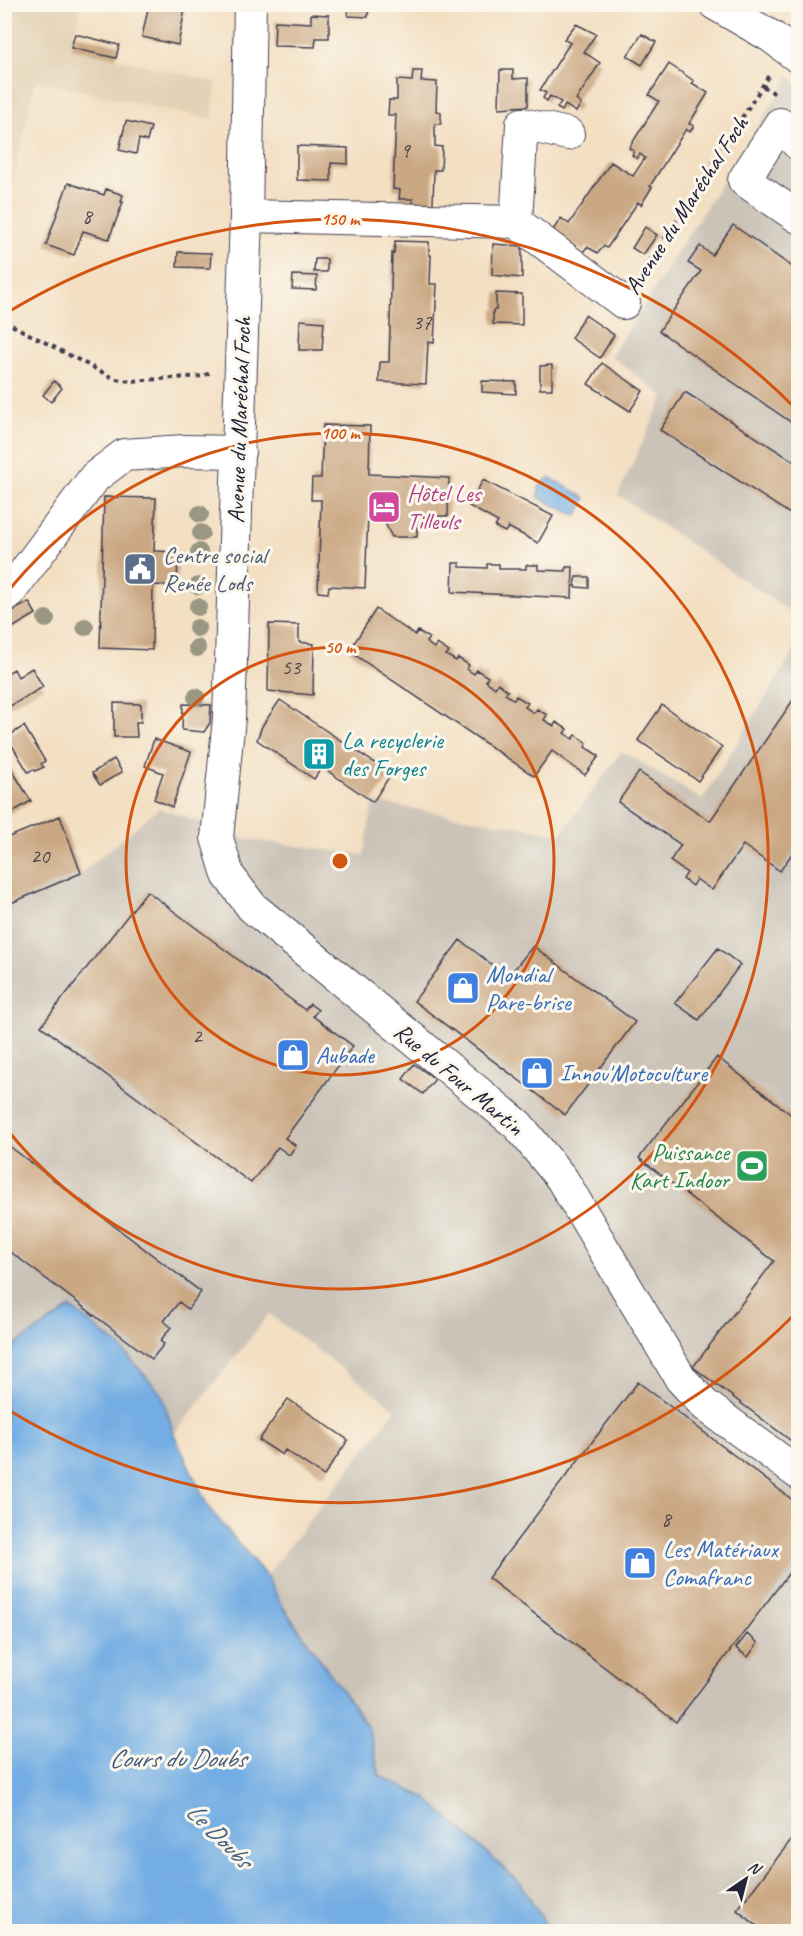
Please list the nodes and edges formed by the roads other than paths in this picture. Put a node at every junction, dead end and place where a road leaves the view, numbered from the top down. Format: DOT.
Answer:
graph roads {
  1 [pos="250,4"];
  2 [pos="715,4"];
  3 [pos="798,57"];
  4 [pos="568,134"];
  5 [pos="798,144"];
  6 [pos="246,216"];
  7 [pos="798,217"];
  8 [pos="516,222"];
  9 [pos="624,303"];
  10 [pos="239,452"];
  11 [pos="4,596"];
  12 [pos="217,838"];
  13 [pos="798,1473"];
  1 -- 6 [label="street, Avenue du Maréchal Foch"];
  2 -- 3 [label="street"];
  4 -- 8 [label="street"];
  5 -- 7 [label="street"];
  6 -- 8 [label="street"];
  6 -- 10 [label="street, Avenue du Maréchal Foch"];
  8 -- 9 [label="street, Avenue du Maréchal Foch"];
  10 -- 11 [label="street"];
  10 -- 12 [label="street, Avenue du Maréchal Foch"];
  12 -- 13 [label="street, Rue du Four Martin"];
}
